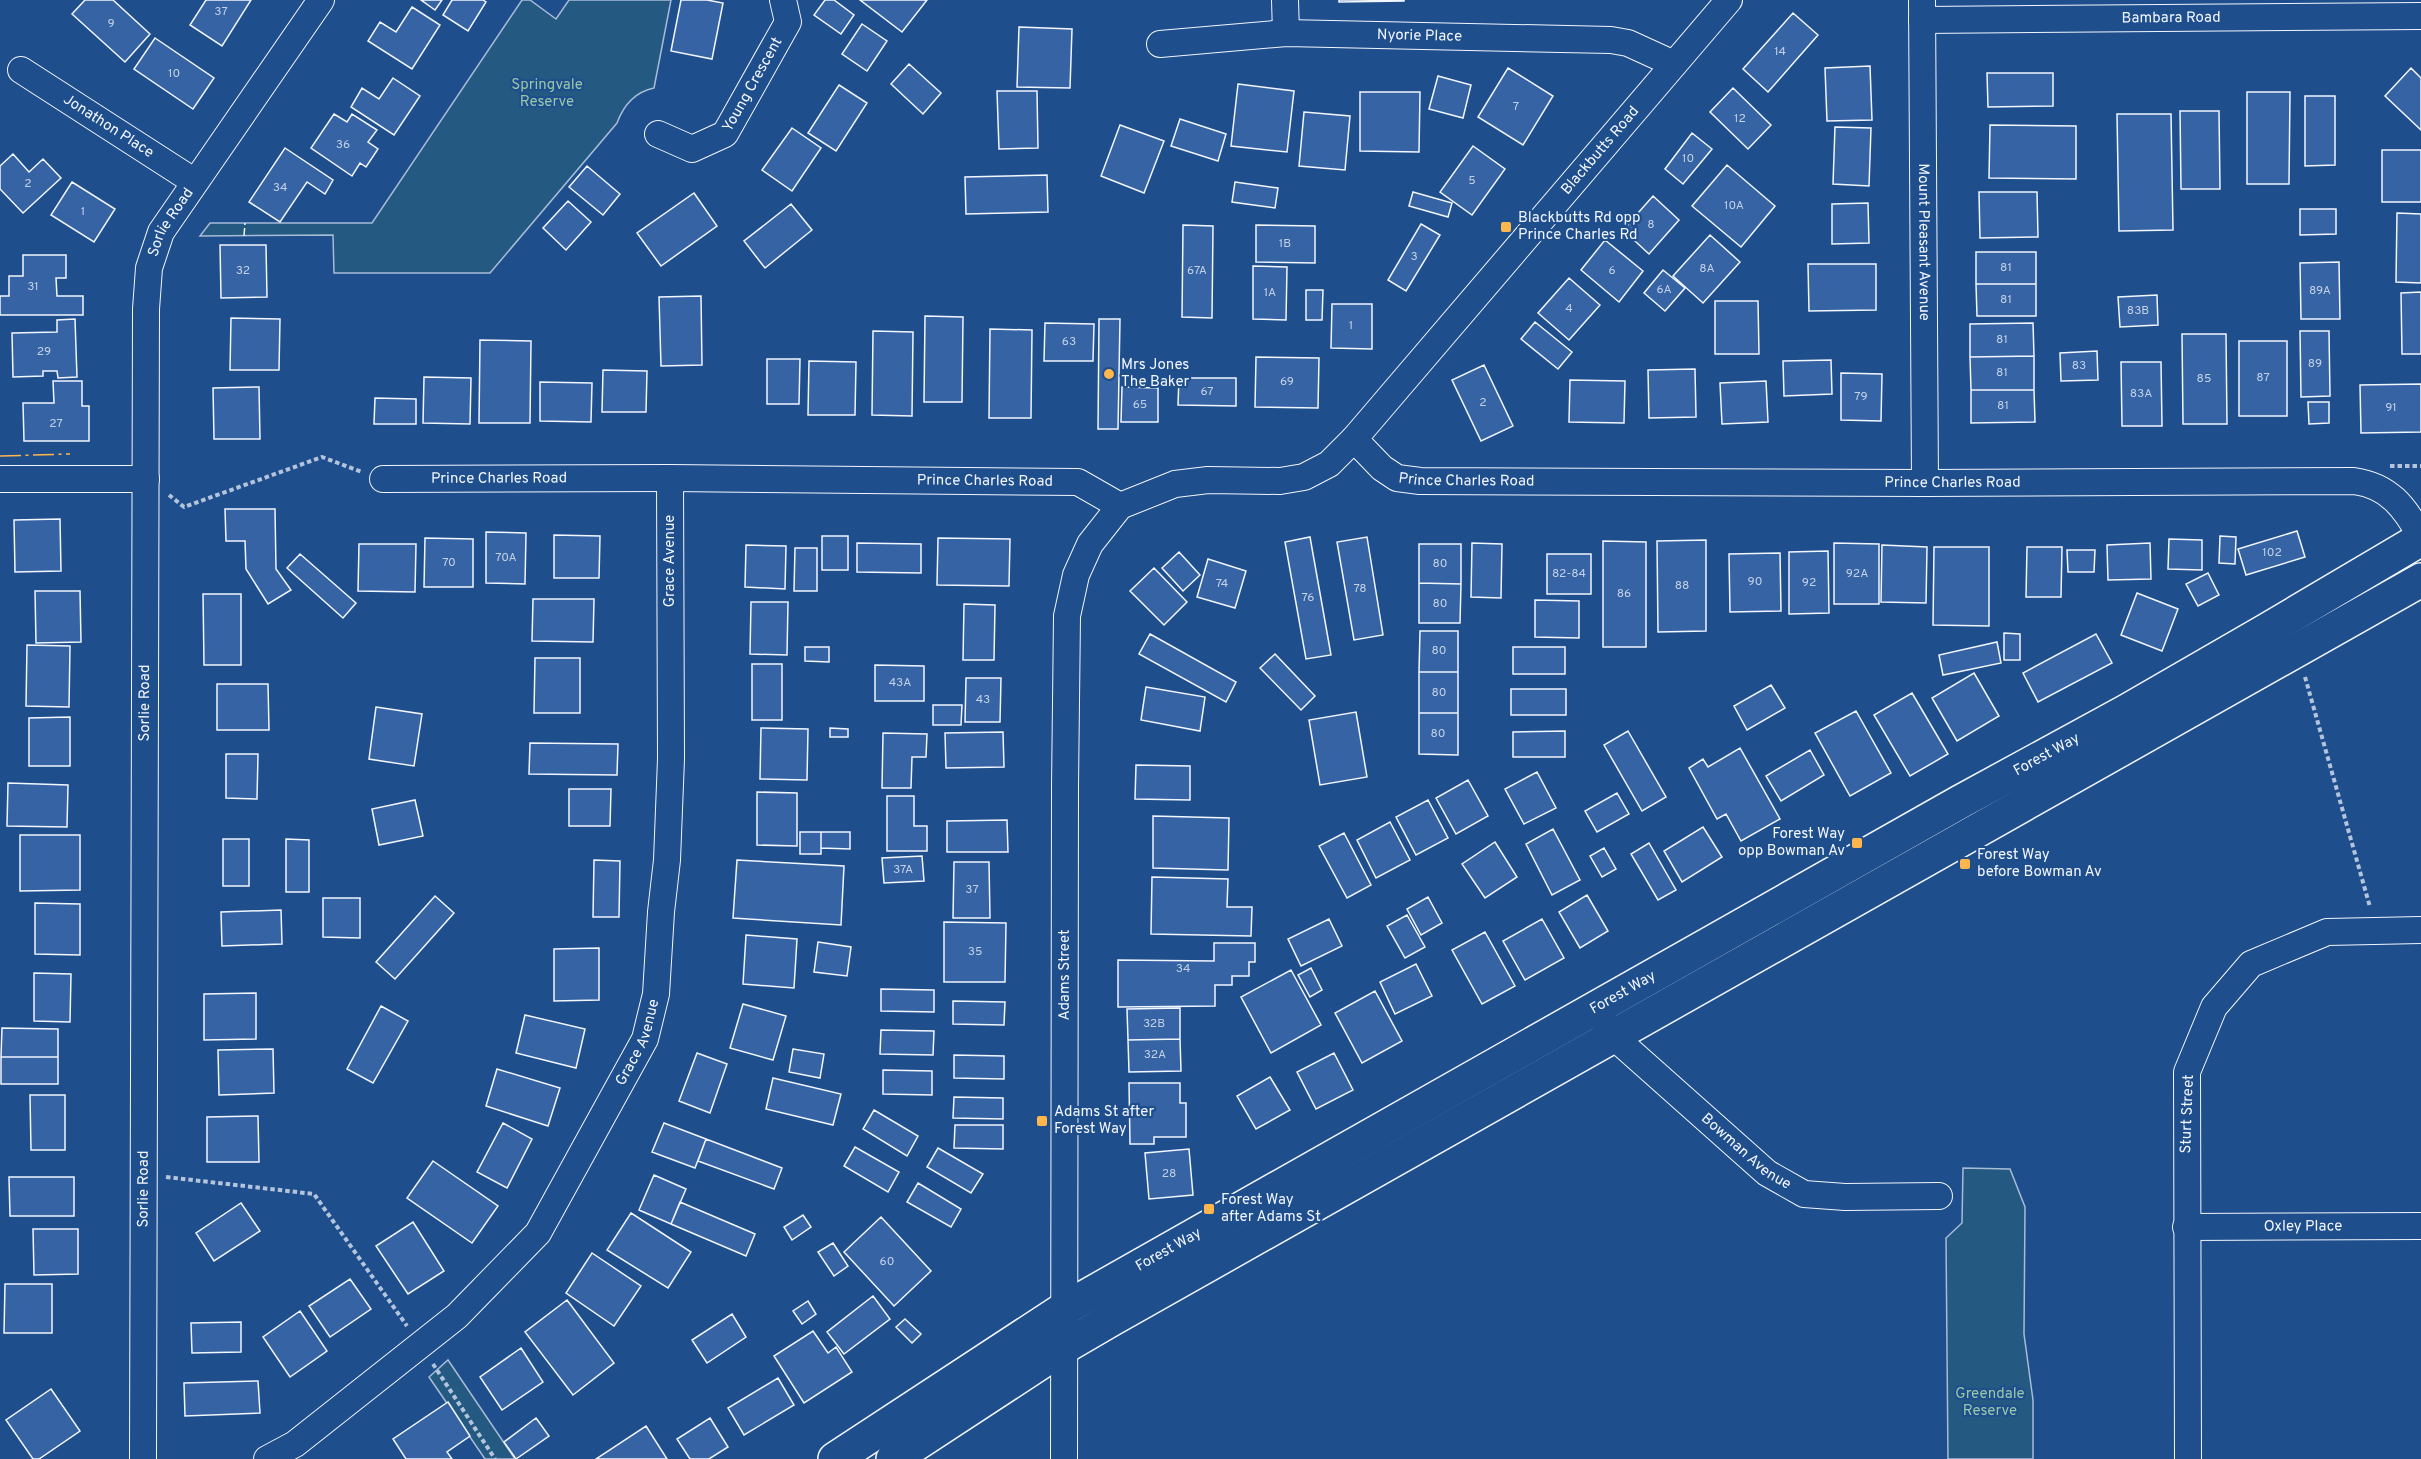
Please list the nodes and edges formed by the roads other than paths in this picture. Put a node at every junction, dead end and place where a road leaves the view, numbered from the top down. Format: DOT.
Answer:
graph roads {
  1 [pos="321,0"];
  2 [pos="783,0"];
  3 [pos="1285,0"];
  4 [pos="1729,0"];
  5 [pos="1922,10"];
  6 [pos="2421,16"];
  7 [pos="1286,33"];
  8 [pos="1160,44"];
  9 [pos="1674,64"];
  10 [pos="21,70"];
  11 [pos="658,134"];
  12 [pos="195,182"];
  13 [pos="1354,439"];
  14 [pos="670,478"];
  15 [pos="0,479"];
  16 [pos="146,479"];
  17 [pos="383,480"];
  18 [pos="1925,483"];
  19 [pos="1120,506"];
  20 [pos="2421,538"];
  21 [pos="2421,580"];
  22 [pos="2421,930"];
  23 [pos="1596,1008"];
  24 [pos="1613,1036"];
  25 [pos="1939,1196"];
  26 [pos="2421,1226"];
  27 [pos="2186,1227"];
  28 [pos="1064,1309"];
  29 [pos="1064,1347"];
  30 [pos="143,1459"];
  31 [pos="267,1459"];
  32 [pos="835,1459"];
  33 [pos="892,1459"];
  34 [pos="1064,1459"];
  35 [pos="2188,1459"];
  1 -- 12 [label="street, Sorlie Road"];
  2 -- 11 [label="street, Young Crescent"];
  3 -- 7 [label="street"];
  4 -- 9 [label="street, Blackbutts Road"];
  5 -- 6 [label="street, Bambara Road"];
  5 -- 18 [label="street, Mount Pleasant Avenue"];
  7 -- 8 [label="street, Nyorie Place"];
  7 -- 9 [label="street, Nyorie Place"];
  9 -- 13 [label="street, Blackbutts Road"];
  10 -- 12 [label="street, Jonathon Place"];
  12 -- 16 [label="street, Sorlie Road"];
  13 -- 18 [label="street, Prince Charles Road"];
  13 -- 19 [label="street"];
  14 -- 17 [label="street, Prince Charles Road"];
  14 -- 19 [label="street, Prince Charles Road"];
  14 -- 31 [label="street, Grace Avenue"];
  15 -- 16 [label="street"];
  16 -- 30 [label="street, Sorlie Road"];
  18 -- 20 [label="street, Prince Charles Road"];
  19 -- 28 [label="street, Adams Street"];
  20 -- 23 [label="main road, Forest Way"];
  21 -- 24 [label="main road"];
  22 -- 27 [label="street, Sturt Street"];
  23 -- 24 [label="street, Bowman Avenue"];
  23 -- 28 [label="main road, Forest Way"];
  24 -- 25 [label="street, Bowman Avenue"];
  24 -- 29 [label="main road"];
  26 -- 27 [label="street, Oxley Place"];
  27 -- 35 [label="street, Sturt Street"];
  28 -- 29 [label="street, Adams Street"];
  28 -- 32 [label="main road, Forest Way"];
  29 -- 33 [label="main road"];
  29 -- 34 [label="street, Adams Street"];
}
